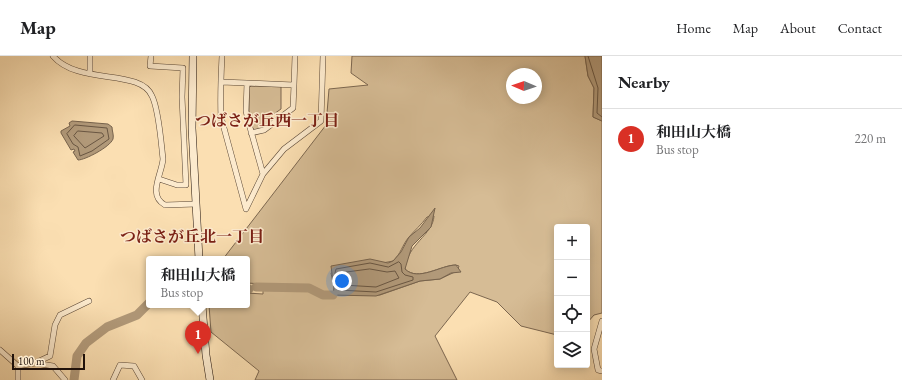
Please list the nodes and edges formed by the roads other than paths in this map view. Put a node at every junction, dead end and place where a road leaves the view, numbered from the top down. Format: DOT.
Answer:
graph roads {
  1 [pos="53,56"];
  2 [pos="90,56"];
  3 [pos="151,56"];
  4 [pos="193,56"];
  5 [pos="222,56"];
  6 [pos="295,56"];
  7 [pos="323,56"];
  8 [pos="90,74"];
  9 [pos="221,82"];
  10 [pos="247,83"];
  11 [pos="294,85"];
  12 [pos="251,133"];
  13 [pos="263,174"];
  14 [pos="159,179"];
  15 [pos="196,204"];
  16 [pos="199,256"];
  17 [pos="89,301"];
  18 [pos="202,308"];
  19 [pos="602,321"];
  20 [pos="0,350"];
  21 [pos="35,363"];
  22 [pos="18,366"];
  23 [pos="602,371"];
  24 [pos="18,380"];
  25 [pos="65,380"];
  26 [pos="113,380"];
  27 [pos="142,380"];
  28 [pos="210,380"];
  1 -- 8 [label="street"];
  2 -- 8 [label="street"];
  3 -- 14 [label="street"];
  4 -- 15 [label="street"];
  5 -- 9 [label="street"];
  6 -- 11 [label="street"];
  7 -- 13 [label="street"];
  8 -- 14 [label="street"];
  9 -- 10 [label="street"];
  9 -- 13 [label="street"];
  10 -- 11 [label="street"];
  10 -- 12 [label="street"];
  11 -- 12 [label="street"];
  12 -- 13 [label="street"];
  14 -- 15 [label="street"];
  15 -- 16 [label="street"];
  17 -- 21 [label="street"];
  18 -- 28 [label="street"];
  19 -- 23 [label="street"];
  20 -- 22 [label="street"];
  21 -- 22 [label="street"];
  21 -- 25 [label="street"];
  22 -- 24 [label="street"];
  26 -- 27 [label="street"];
}
